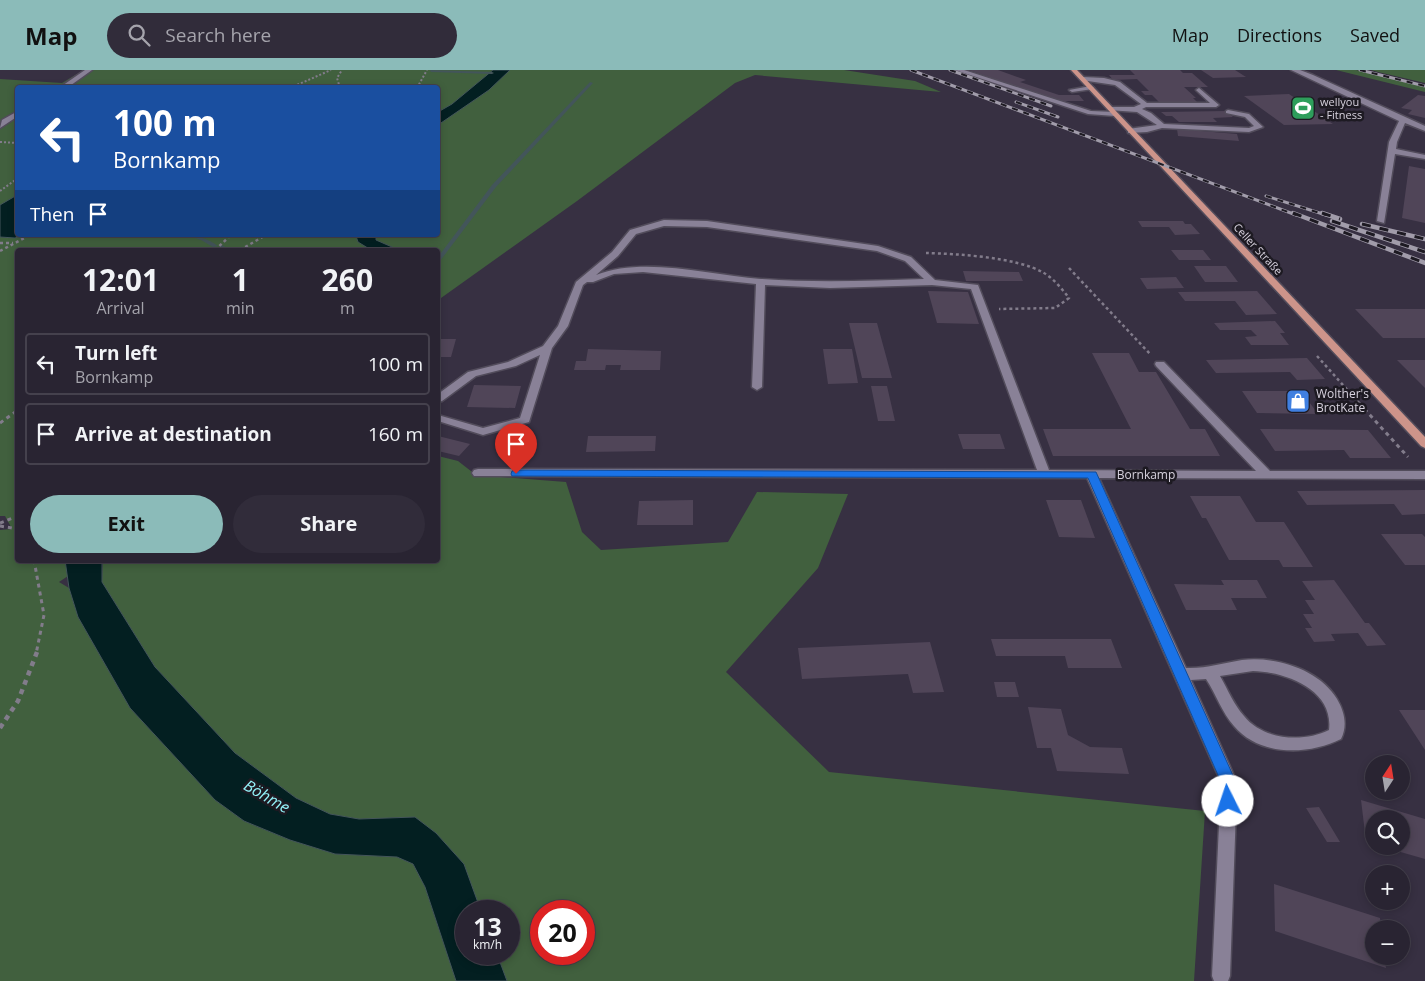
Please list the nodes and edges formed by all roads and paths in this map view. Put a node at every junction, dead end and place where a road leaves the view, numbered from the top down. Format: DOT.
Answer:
graph roads {
  1 [pos="89,70"];
  2 [pos="332,70"];
  3 [pos="342,70"];
  4 [pos="427,70"];
  5 [pos="958,70"];
  6 [pos="1074,70"];
  7 [pos="1294,70"];
  8 [pos="1082,79"];
  9 [pos="66,85"];
  10 [pos="297,85"];
  11 [pos="339,85"];
  12 [pos="419,85"];
  13 [pos="1091,88"];
  14 [pos="1072,90"];
  15 [pos="1199,90"];
  16 [pos="1146,109"];
  17 [pos="1113,111"];
  18 [pos="1228,112"];
  19 [pos="15,113"];
  20 [pos="1161,113"];
  21 [pos="15,114"];
  22 [pos="0,117"];
  23 [pos="1402,120"];
  24 [pos="0,126"];
  25 [pos="1162,126"];
  26 [pos="1425,129"];
  27 [pos="1131,131"];
  28 [pos="0,142"];
  29 [pos="15,143"];
  30 [pos="1392,151"];
  31 [pos="1425,157"];
  32 [pos="15,180"];
  33 [pos="0,191"];
  34 [pos="1381,221"];
  35 [pos="26,237"];
  36 [pos="229,237"];
  37 [pos="263,237"];
  38 [pos="0,243"];
  39 [pos="16,243"];
  40 [pos="217,248"];
  41 [pos="243,248"];
  42 [pos="0,251"];
  43 [pos="908,259"];
  44 [pos="1069,268"];
  45 [pos="762,282"];
  46 [pos="932,282"];
  47 [pos="579,284"];
  48 [pos="984,310"];
  49 [pos="546,348"];
  50 [pos="1160,364"];
  51 [pos="758,387"];
  52 [pos="440,398"];
  53 [pos="15,412"];
  54 [pos="440,419"];
  55 [pos="0,423"];
  56 [pos="1425,444"];
  57 [pos="478,474"];
  58 [pos="1045,474"];
  59 [pos="1092,475"];
  60 [pos="1267,475"];
  61 [pos="1425,475"];
  62 [pos="15,518"];
  63 [pos="0,525"];
  64 [pos="15,528"];
  65 [pos="35,563"];
  66 [pos="1210,673"];
  67 [pos="1181,674"];
  68 [pos="0,728"];
  69 [pos="1221,976"];
  1 -- 9 [label="street"];
  2 -- 10 [label="path"];
  3 -- 11 [label="path"];
  4 -- 12 [label="path"];
  5 -- 17 [label="street"];
  6 -- 8 [label="main road, Celler Straße"];
  7 -- 23 [label="street"];
  8 -- 13 [label="main road, Celler Straße"];
  8 -- 16 [label="street"];
  13 -- 14 [label="street"];
  13 -- 17 [label="main road, Celler Straße"];
  15 -- 16 [label="street"];
  16 -- 17 [label="street"];
  16 -- 20 [label="street"];
  16 -- 25 [label="street"];
  17 -- 27 [label="main road, Celler Straße"];
  18 -- 25 [label="street"];
  19 -- 22 [label="street"];
  21 -- 24 [label="street"];
  23 -- 26 [label="street"];
  23 -- 30 [label="street"];
  25 -- 27 [label="street"];
  27 -- 56 [label="main road, Celler Straße"];
  28 -- 29 [label="path"];
  30 -- 31 [label="street"];
  30 -- 34 [label="street"];
  32 -- 33 [label="path"];
  35 -- 39 [label="path"];
  36 -- 40 [label="path"];
  37 -- 41 [label="path"];
  38 -- 39 [label="path"];
  39 -- 42 [label="path"];
  43 -- 46 [label="street"];
  43 -- 47 [label="street"];
  43 -- 48 [label="path"];
  44 -- 50 [label="path"];
  45 -- 46 [label="street"];
  45 -- 47 [label="street"];
  45 -- 51 [label="street"];
  46 -- 48 [label="street"];
  47 -- 49 [label="street"];
  48 -- 58 [label="street"];
  49 -- 52 [label="street"];
  49 -- 54 [label="street"];
  50 -- 60 [label="street"];
  53 -- 55 [label="path"];
  57 -- 58 [label="street, Bornkamp"];
  58 -- 59 [label="street, Bornkamp"];
  59 -- 60 [label="street, Bornkamp"];
  59 -- 67 [label="street"];
  60 -- 61 [label="street, Bornkamp"];
  62 -- 63 [label="path"];
  63 -- 64 [label="path"];
  65 -- 68 [label="path"];
  66 -- 66 [label="street"];
  66 -- 67 [label="street"];
  67 -- 69 [label="street"];
}
